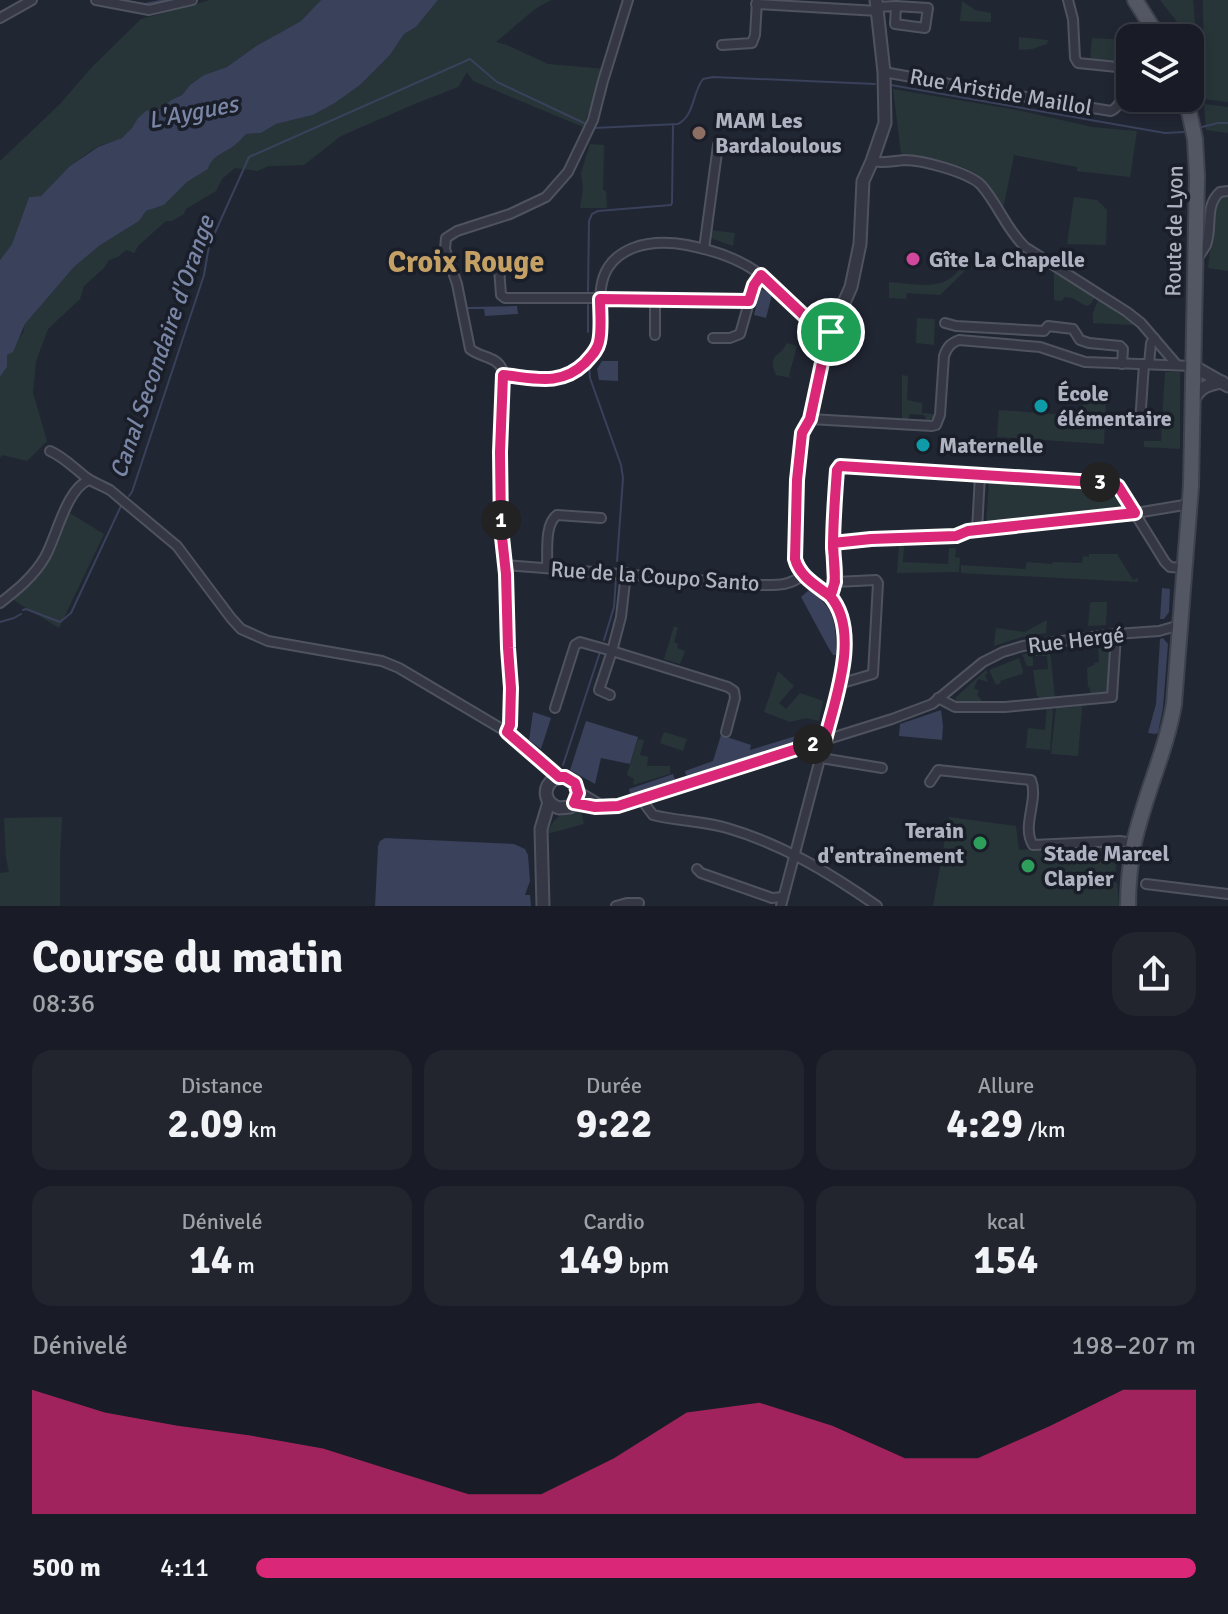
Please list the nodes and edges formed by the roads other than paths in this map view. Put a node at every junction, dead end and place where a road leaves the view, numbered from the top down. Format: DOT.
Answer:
graph roads {
  1 [pos="32,0"];
  2 [pos="96,0"];
  3 [pos="192,0"];
  4 [pos="628,0"];
  5 [pos="1068,0"];
  6 [pos="1135,0"];
  7 [pos="756,2"];
  8 [pos="877,6"];
  9 [pos="896,6"];
  10 [pos="0,18"];
  11 [pos="1150,24"];
  12 [pos="722,45"];
  13 [pos="884,72"];
  14 [pos="1190,112"];
  15 [pos="718,145"];
  16 [pos="872,161"];
  17 [pos="1228,191"];
  18 [pos="704,249"];
  19 [pos="1196,261"];
  20 [pos="499,268"];
  21 [pos="761,275"];
  22 [pos="655,298"];
  23 [pos="600,299"];
  24 [pos="749,301"];
  25 [pos="945,323"];
  26 [pos="1044,331"];
  27 [pos="831,332"];
  28 [pos="655,335"];
  29 [pos="713,338"];
  30 [pos="1154,338"];
  31 [pos="1046,349"];
  32 [pos="1122,364"];
  33 [pos="1146,364"];
  34 [pos="1177,365"];
  35 [pos="1193,366"];
  36 [pos="503,375"];
  37 [pos="1225,384"];
  38 [pos="1193,400"];
  39 [pos="810,419"];
  40 [pos="1140,423"];
  41 [pos="50,451"];
  42 [pos="980,475"];
  43 [pos="89,480"];
  44 [pos="1190,504"];
  45 [pos="1135,513"];
  46 [pos="601,518"];
  47 [pos="977,530"];
  48 [pos="833,543"];
  49 [pos="505,565"];
  50 [pos="547,568"];
  51 [pos="1184,568"];
  52 [pos="626,573"];
  53 [pos="803,575"];
  54 [pos="835,582"];
  55 [pos="830,596"];
  56 [pos="0,603"];
  57 [pos="1179,630"];
  58 [pos="1116,634"];
  59 [pos="612,651"];
  60 [pos="839,684"];
  61 [pos="610,695"];
  62 [pos="938,698"];
  63 [pos="555,708"];
  64 [pos="507,732"];
  65 [pos="726,732"];
  66 [pos="825,740"];
  67 [pos="821,758"];
  68 [pos="882,768"];
  69 [pos="554,779"];
  70 [pos="930,782"];
  71 [pos="576,798"];
  72 [pos="641,799"];
  73 [pos="554,805"];
  74 [pos="1134,843"];
  75 [pos="795,854"];
  76 [pos="697,869"];
  77 [pos="1146,884"];
  78 [pos="1228,894"];
  79 [pos="782,902"];
  80 [pos="639,903"];
  81 [pos="543,906"];
  82 [pos="616,906"];
  83 [pos="877,906"];
  84 [pos="1128,906"];
  1 -- 10 [label="street"];
  2 -- 3 [label="street"];
  4 -- 36 [label="street"];
  5 -- 13 [label="street, Rue Aristide Maillol"];
  6 -- 11 [label="main road"];
  7 -- 8 [label="street"];
  7 -- 12 [label="street"];
  8 -- 9 [label="street"];
  8 -- 13 [label="street"];
  9 -- 9 [label="street"];
  13 -- 16 [label="street"];
  14 -- 19 [label="main road, Route de Lyon"];
  15 -- 18 [label="street"];
  16 -- 27 [label="street"];
  16 -- 30 [label="street"];
  17 -- 19 [label="street"];
  18 -- 21 [label="street"];
  18 -- 23 [label="street"];
  19 -- 35 [label="main road, Route de Lyon"];
  20 -- 23 [label="street"];
  21 -- 24 [label="street"];
  21 -- 27 [label="street"];
  22 -- 23 [label="street"];
  22 -- 24 [label="street"];
  22 -- 28 [label="street"];
  23 -- 36 [label="street"];
  24 -- 29 [label="street"];
  25 -- 26 [label="street"];
  26 -- 31 [label="street"];
  26 -- 32 [label="street"];
  27 -- 39 [label="street"];
  30 -- 33 [label="street"];
  30 -- 34 [label="street"];
  31 -- 32 [label="street"];
  31 -- 39 [label="street"];
  32 -- 33 [label="street"];
  33 -- 34 [label="street"];
  33 -- 40 [label="street"];
  34 -- 35 [label="street"];
  35 -- 37 [label="street"];
  35 -- 38 [label="main road, Route de Lyon"];
  36 -- 49 [label="street"];
  37 -- 38 [label="street"];
  38 -- 44 [label="main road, Route de Lyon"];
  39 -- 53 [label="street"];
  41 -- 43 [label="street"];
  42 -- 45 [label="street"];
  42 -- 47 [label="street"];
  42 -- 48 [label="street"];
  43 -- 56 [label="street"];
  43 -- 64 [label="street"];
  44 -- 45 [label="street"];
  44 -- 51 [label="main road, Route de Lyon"];
  45 -- 47 [label="street"];
  45 -- 51 [label="street"];
  46 -- 50 [label="street"];
  47 -- 48 [label="street"];
  48 -- 54 [label="street"];
  49 -- 50 [label="street, Rue de la Coupo Santo"];
  49 -- 64 [label="street"];
  50 -- 52 [label="street, Rue de la Coupo Santo"];
  51 -- 57 [label="main road, Route de Lyon"];
  52 -- 53 [label="street, Rue de la Coupo Santo"];
  52 -- 59 [label="street"];
  53 -- 55 [label="street"];
  54 -- 55 [label="street"];
  54 -- 60 [label="street"];
  55 -- 60 [label="street"];
  57 -- 58 [label="street, Rue Hergé"];
  57 -- 74 [label="main road, Route de Lyon"];
  58 -- 62 [label="street, Rue Hergé"];
  58 -- 62 [label="street"];
  59 -- 61 [label="street"];
  59 -- 63 [label="street"];
  59 -- 65 [label="street"];
  60 -- 66 [label="street"];
  62 -- 66 [label="street, Rue Hergé"];
  64 -- 69 [label="street"];
  66 -- 67 [label="street"];
  66 -- 72 [label="street"];
  67 -- 68 [label="street"];
  67 -- 75 [label="street"];
  69 -- 71 [label="street"];
  69 -- 73 [label="street"];
  70 -- 74 [label="street"];
  71 -- 72 [label="street"];
  71 -- 73 [label="street"];
  72 -- 75 [label="street"];
  73 -- 81 [label="street"];
  74 -- 84 [label="main road, Route de Lyon"];
  75 -- 79 [label="street"];
  75 -- 83 [label="street"];
  76 -- 79 [label="street"];
  77 -- 78 [label="street"];
  80 -- 82 [label="street"];
}
